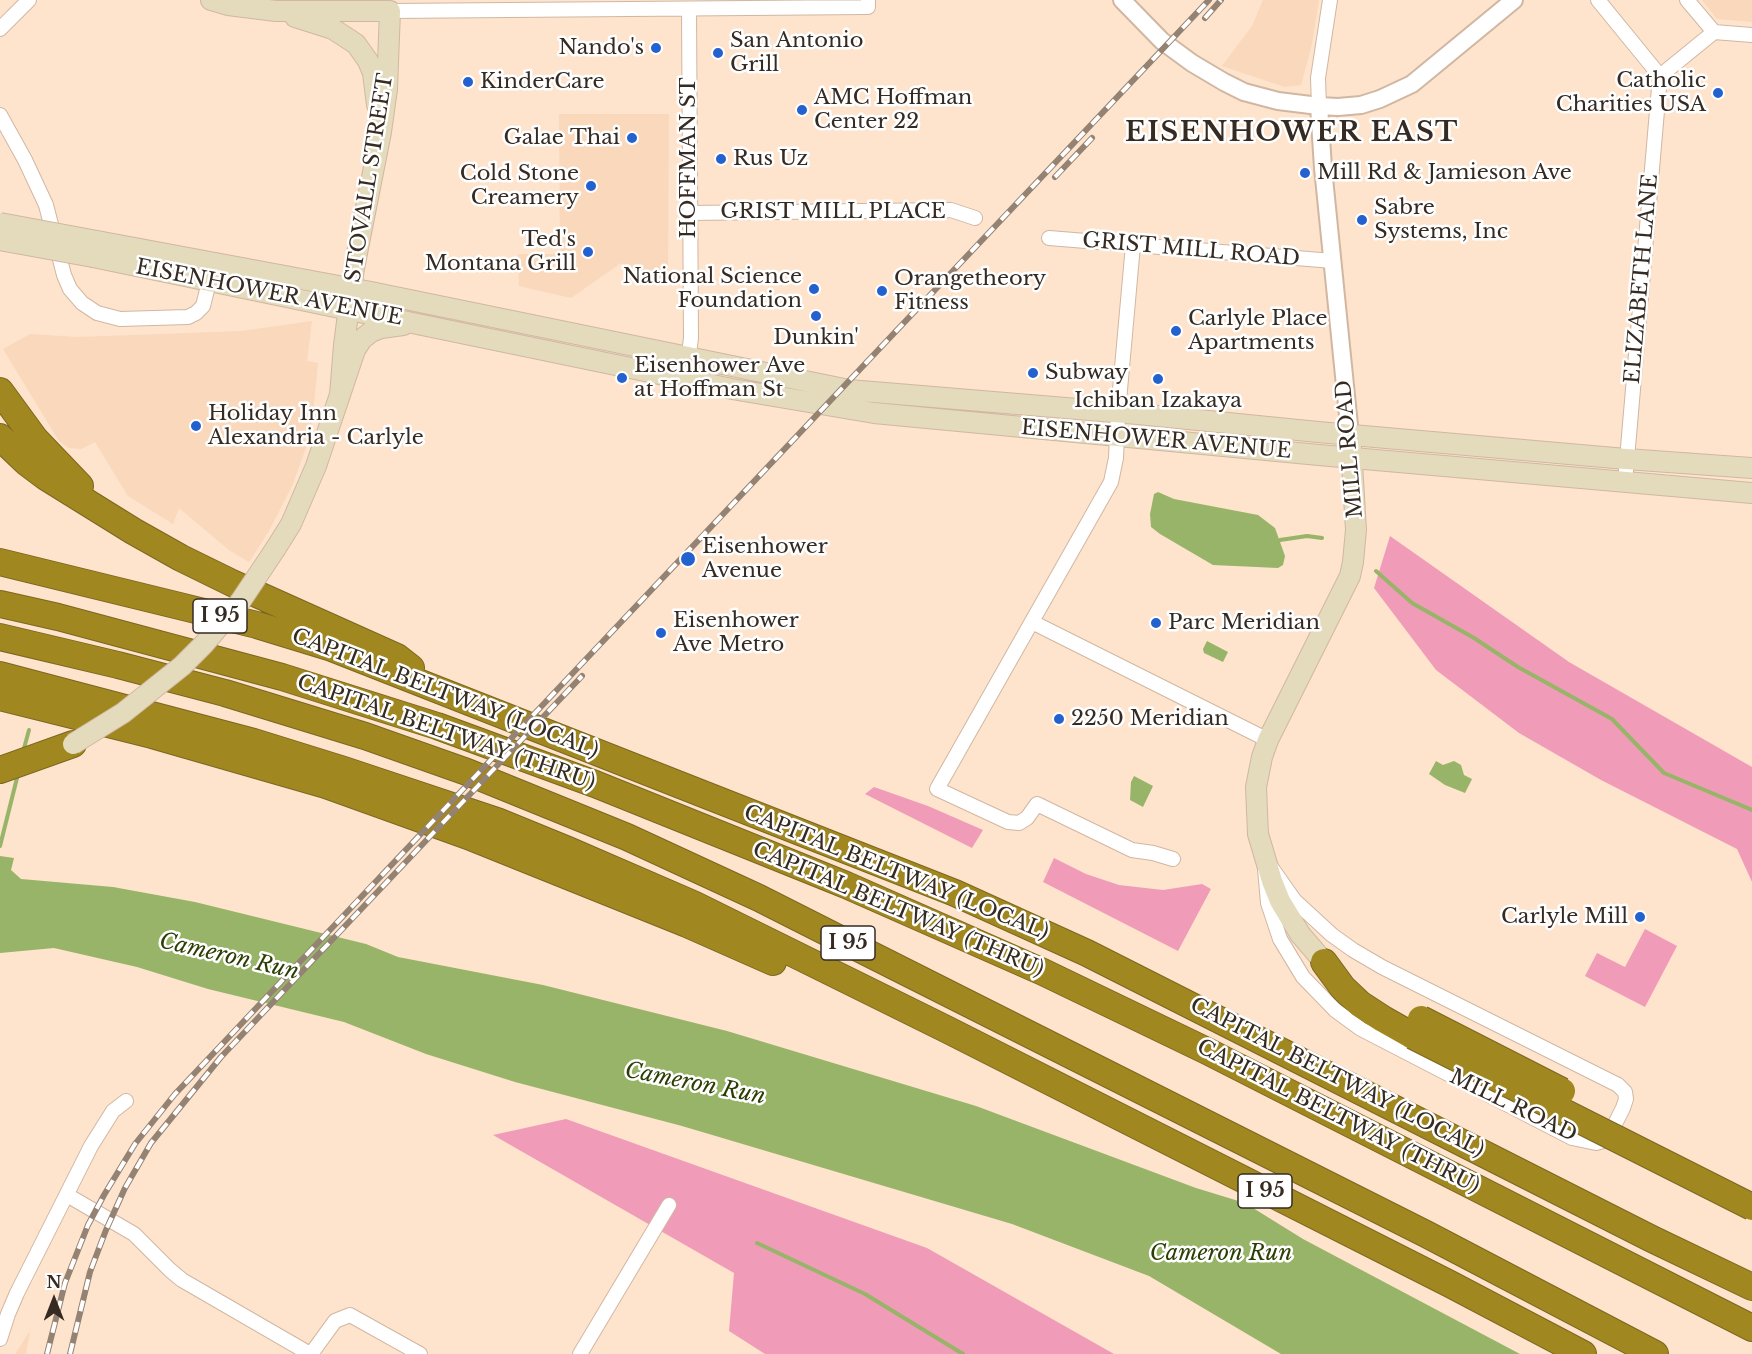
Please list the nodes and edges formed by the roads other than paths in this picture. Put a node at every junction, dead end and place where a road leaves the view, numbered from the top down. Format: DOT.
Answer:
graph roads {
  1 [pos="29,0"];
  2 [pos="211,0"];
  3 [pos="868,0"];
  4 [pos="1122,0"];
  5 [pos="1330,0"];
  6 [pos="1514,0"];
  7 [pos="1598,0"];
  8 [pos="1687,0"];
  9 [pos="389,4"];
  10 [pos="689,10"];
  11 [pos="276,11"];
  12 [pos="0,29"];
  13 [pos="1714,32"];
  14 [pos="1752,35"];
  15 [pos="1660,76"];
  16 [pos="1319,106"];
  17 [pos="0,115"];
  18 [pos="378,140"];
  19 [pos="689,213"];
  20 [pos="975,218"];
  21 [pos="0,223"];
  22 [pos="1049,238"];
  23 [pos="0,240"];
  24 [pos="1133,245"];
  25 [pos="95,249"];
  26 [pos="1333,261"];
  27 [pos="209,282"];
  28 [pos="351,288"];
  29 [pos="349,310"];
  30 [pos="436,327"];
  31 [pos="689,356"];
  32 [pos="686,378"];
  33 [pos="0,391"];
  34 [pos="340,395"];
  35 [pos="1118,412"];
  36 [pos="1350,435"];
  37 [pos="1118,436"];
  38 [pos="0,437"];
  39 [pos="1352,458"];
  40 [pos="1626,459"];
  41 [pos="1752,468"];
  42 [pos="1625,482"];
  43 [pos="1752,493"];
  44 [pos="133,531"];
  45 [pos="0,562"];
  46 [pos="0,604"];
  47 [pos="1032,621"];
  48 [pos="0,637"];
  49 [pos="0,675"];
  50 [pos="435,688"];
  51 [pos="0,697"];
  52 [pos="0,709"];
  53 [pos="152,735"];
  54 [pos="1268,740"];
  55 [pos="73,744"];
  56 [pos="0,770"];
  57 [pos="1264,857"];
  58 [pos="1173,859"];
  59 [pos="1324,962"];
  60 [pos="1417,1027"];
  61 [pos="946,1029"];
  62 [pos="126,1101"];
  63 [pos="1752,1187"];
  64 [pos="67,1195"];
  65 [pos="669,1205"];
  66 [pos="1752,1207"];
  67 [pos="1752,1287"];
  68 [pos="1752,1328"];
  69 [pos="0,1339"];
  70 [pos="311,1354"];
  71 [pos="420,1354"];
  72 [pos="580,1354"];
  73 [pos="1582,1354"];
  74 [pos="1654,1354"];
  1 -- 12 [label="street"];
  2 -- 11 [label="main road"];
  3 -- 10 [label="street"];
  4 -- 16 [label="street"];
  5 -- 16 [label="street"];
  6 -- 16 [label="street"];
  7 -- 15 [label="street"];
  8 -- 13 [label="street"];
  9 -- 10 [label="street"];
  9 -- 11 [label="main road"];
  9 -- 18 [label="main road, STOVALL STREET"];
  10 -- 19 [label="street, HOFFMAN ST"];
  11 -- 18 [label="main road"];
  13 -- 14 [label="street"];
  13 -- 15 [label="street"];
  15 -- 40 [label="street, ELIZABETH LANE"];
  16 -- 26 [label="street, MILL ROAD"];
  17 -- 27 [label="street"];
  18 -- 28 [label="main road, STOVALL STREET"];
  19 -- 20 [label="street, GRIST MILL PLACE"];
  19 -- 31 [label="street, HOFFMAN ST"];
  21 -- 25 [label="main road, EISENHOWER AVENUE, bridge"];
  22 -- 24 [label="street, GRIST MILL ROAD"];
  23 -- 25 [label="main road, EISENHOWER AVENUE, bridge"];
  24 -- 26 [label="street, GRIST MILL ROAD"];
  24 -- 35 [label="street"];
  25 -- 27 [label="main road, EISENHOWER AVENUE"];
  25 -- 28 [label="main road, EISENHOWER AVENUE"];
  26 -- 36 [label="street, MILL ROAD"];
  27 -- 29 [label="main road, EISENHOWER AVENUE"];
  28 -- 29 [label="main road, STOVALL STREET"];
  28 -- 31 [label="main road, EISENHOWER AVENUE"];
  29 -- 30 [label="main road, EISENHOWER AVENUE"];
  29 -- 34 [label="main road, STOVALL STREET"];
  30 -- 32 [label="main road, EISENHOWER AVENUE"];
  30 -- 34 [label="main road"];
  31 -- 32 [label="street, HOFFMAN ST"];
  31 -- 35 [label="main road, EISENHOWER AVENUE"];
  32 -- 37 [label="main road, EISENHOWER AVENUE"];
  33 -- 44 [label="highway"];
  34 -- 55 [label="main road, bridge"];
  35 -- 36 [label="main road, EISENHOWER AVENUE"];
  35 -- 37 [label="street"];
  36 -- 39 [label="main road, MILL ROAD"];
  36 -- 40 [label="main road, EISENHOWER AVENUE"];
  37 -- 39 [label="main road, EISENHOWER AVENUE"];
  37 -- 47 [label="street"];
  38 -- 44 [label="highway"];
  39 -- 42 [label="main road, EISENHOWER AVENUE"];
  39 -- 54 [label="main road, MILL ROAD"];
  40 -- 41 [label="main road, EISENHOWER AVENUE"];
  40 -- 42 [label="street, ELIZABETH LANE"];
  42 -- 43 [label="main road, EISENHOWER AVENUE"];
  44 -- 50 [label="highway"];
  45 -- 50 [label="highway, CAPITAL BELTWAY (LOCAL) / I 95"];
  46 -- 68 [label="highway, CAPITAL BELTWAY (THRU) / I 95"];
  47 -- 54 [label="street"];
  47 -- 58 [label="street"];
  48 -- 74 [label="highway, CAPITAL BELTWAY (THRU) / I 95"];
  49 -- 61 [label="highway, I 95"];
  50 -- 67 [label="highway, CAPITAL BELTWAY (LOCAL) / I 95"];
  51 -- 53 [label="highway"];
  52 -- 53 [label="highway"];
  53 -- 61 [label="highway"];
  54 -- 57 [label="main road, MILL ROAD"];
  55 -- 56 [label="highway"];
  57 -- 57 [label="street, MILL ROAD"];
  57 -- 59 [label="main road, MILL ROAD"];
  59 -- 60 [label="highway"];
  60 -- 63 [label="highway, bridge"];
  60 -- 66 [label="highway, bridge"];
  61 -- 73 [label="highway, I 95"];
  62 -- 64 [label="street"];
  64 -- 69 [label="street"];
  64 -- 70 [label="street"];
  65 -- 72 [label="street"];
  70 -- 71 [label="street"];
}
